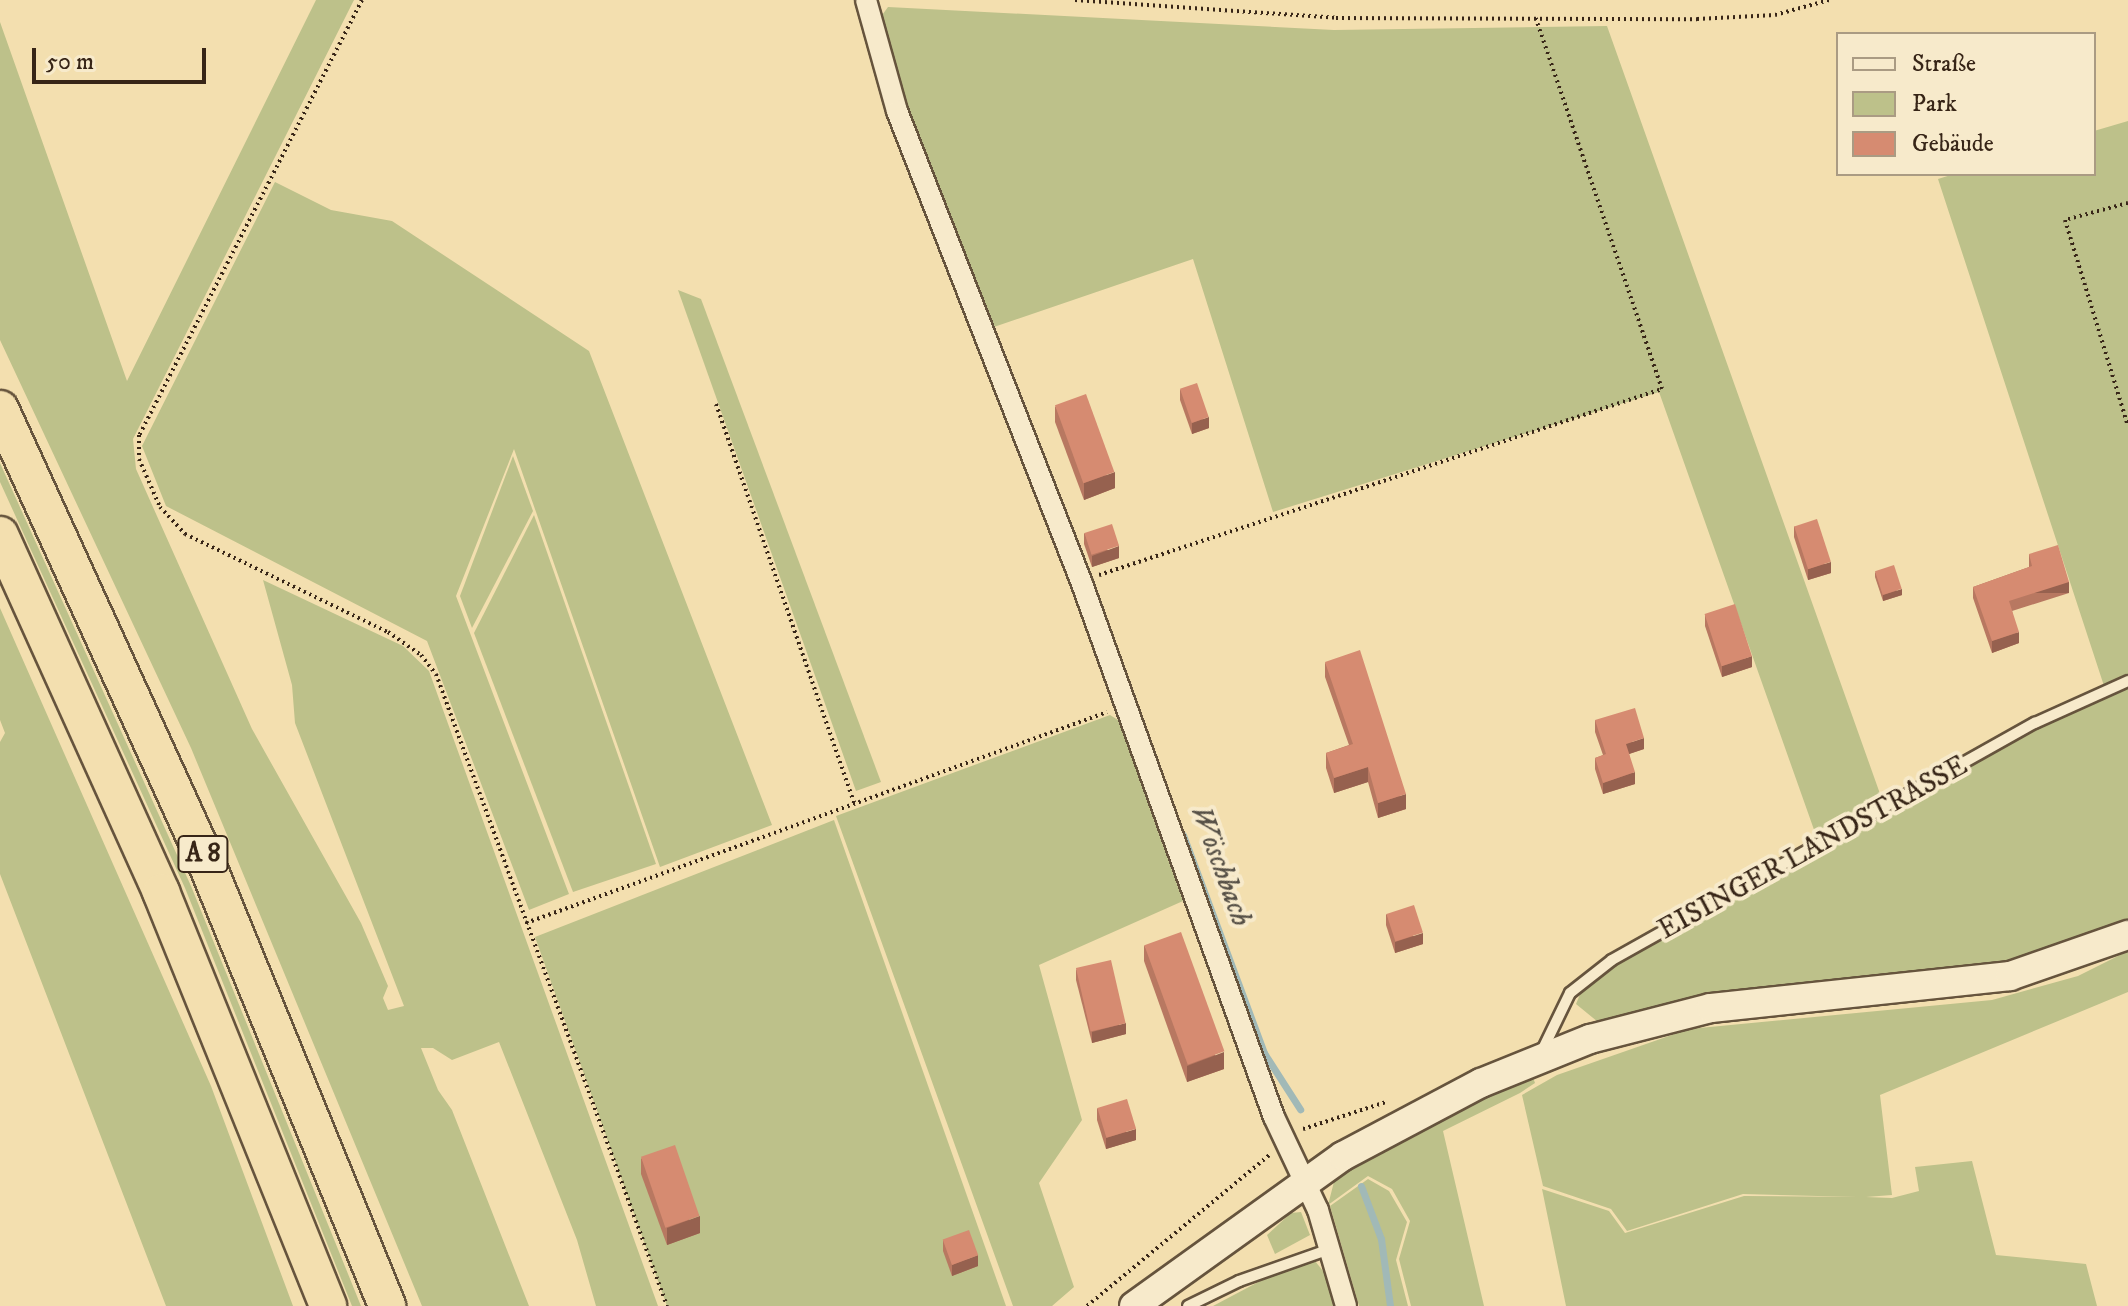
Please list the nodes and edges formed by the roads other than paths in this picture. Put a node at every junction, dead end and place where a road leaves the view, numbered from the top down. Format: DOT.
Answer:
graph roads {
  1 [pos="866,0"];
  2 [pos="0,409"];
  3 [pos="0,535"];
  4 [pos="2128,681"];
  5 [pos="2128,935"];
  6 [pos="1539,1059"];
  7 [pos="1304,1179"];
  8 [pos="1330,1249"];
  9 [pos="328,1306"];
  10 [pos="387,1306"];
  11 [pos="1134,1306"];
  12 [pos="1188,1306"];
  13 [pos="1346,1306"];
  1 -- 7 [label="street"];
  2 -- 10 [label="highway, A 8"];
  3 -- 9 [label="highway, A 8"];
  4 -- 6 [label="lane, EISINGER LANDSTRASSE"];
  5 -- 6 [label="main road"];
  6 -- 7 [label="main road"];
  7 -- 8 [label="street"];
  7 -- 11 [label="main road"];
  8 -- 12 [label="lane"];
  8 -- 13 [label="street"];
}
